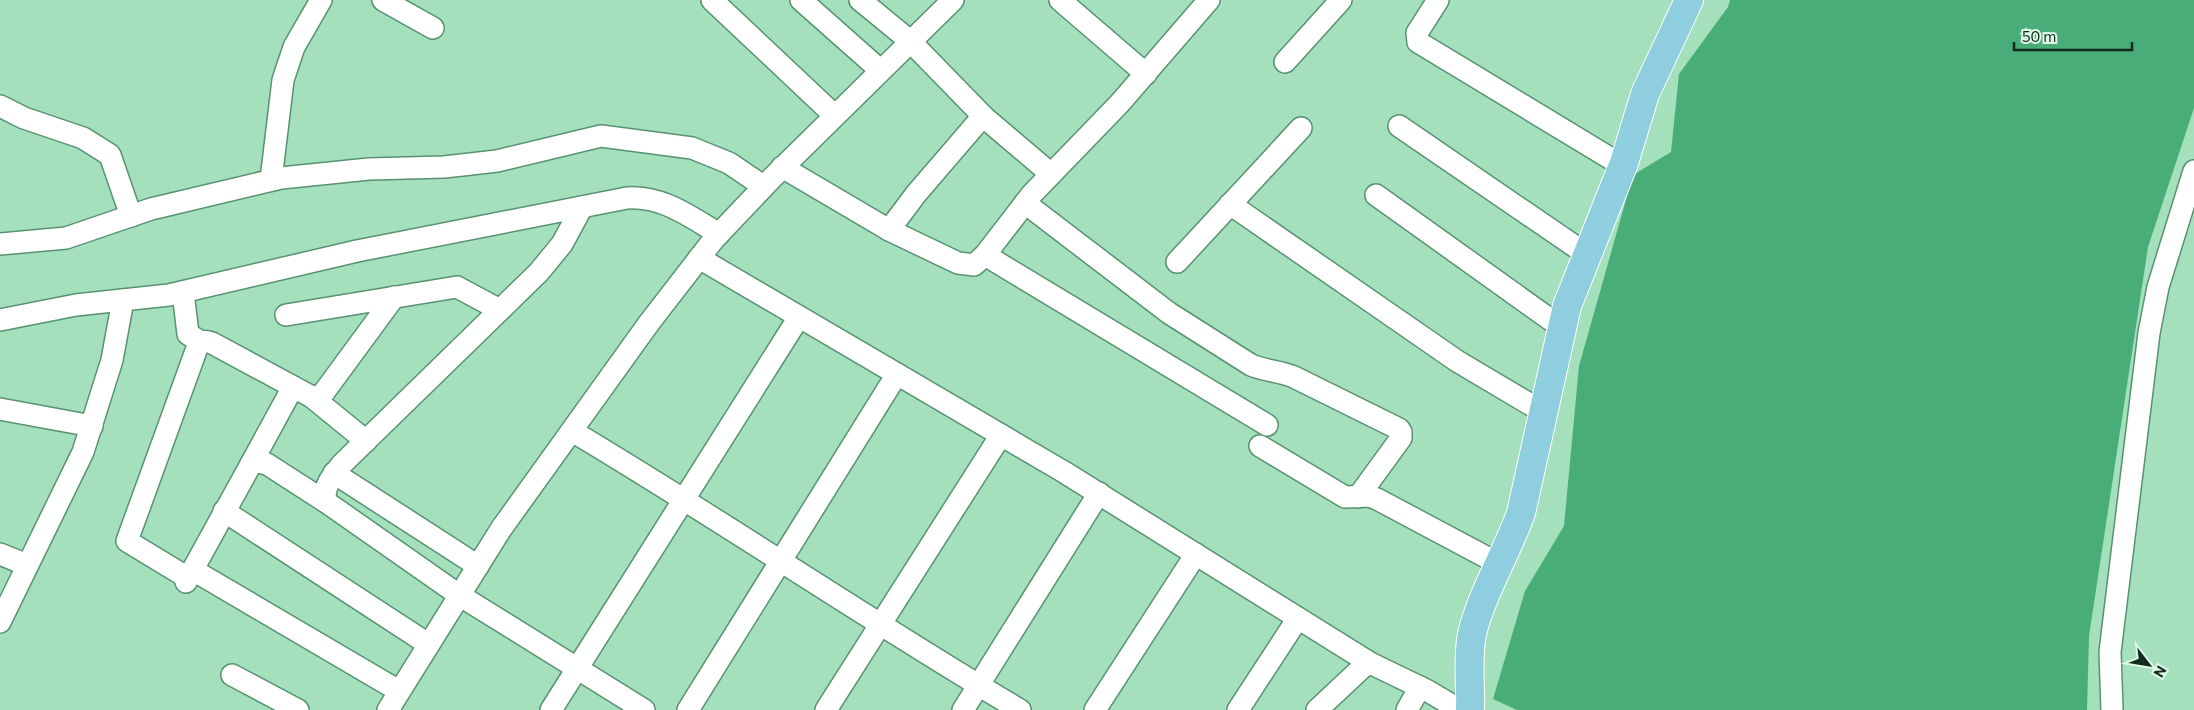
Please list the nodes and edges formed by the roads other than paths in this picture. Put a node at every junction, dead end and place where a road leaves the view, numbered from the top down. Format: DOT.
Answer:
graph roads {
  1 [pos="320,0"];
  2 [pos="383,0"];
  3 [pos="712,0"];
  4 [pos="801,0"];
  5 [pos="860,0"];
  6 [pos="1060,0"];
  7 [pos="1209,0"];
  8 [pos="1341,0"];
  9 [pos="1438,0"];
  10 [pos="1690,0"];
  11 [pos="947,2"];
  12 [pos="434,28"];
  13 [pos="910,41"];
  14 [pos="1285,62"];
  15 [pos="880,70"];
  16 [pos="1146,74"];
  17 [pos="0,106"];
  18 [pos="834,115"];
  19 [pos="983,116"];
  20 [pos="1399,126"];
  21 [pos="1301,128"];
  22 [pos="1622,166"];
  23 [pos="782,167"];
  24 [pos="2194,171"];
  25 [pos="1051,174"];
  26 [pos="271,180"];
  27 [pos="763,186"];
  28 [pos="1376,195"];
  29 [pos="1025,203"];
  30 [pos="1230,204"];
  31 [pos="582,207"];
  32 [pos="131,216"];
  33 [pos="889,230"];
  34 [pos="719,234"];
  35 [pos="0,244"];
  36 [pos="1586,254"];
  37 [pos="985,255"];
  38 [pos="699,258"];
  39 [pos="1177,262"];
  40 [pos="183,292"];
  41 [pos="394,297"];
  42 [pos="123,300"];
  43 [pos="500,310"];
  44 [pos="286,315"];
  45 [pos="799,317"];
  46 [pos="0,320"];
  47 [pos="1562,328"];
  48 [pos="201,342"];
  49 [pos="897,374"];
  50 [pos="303,392"];
  51 [pos="0,409"];
  52 [pos="1543,412"];
  53 [pos="1267,425"];
  54 [pos="92,426"];
  55 [pos="572,431"];
  56 [pos="1001,435"];
  57 [pos="366,441"];
  58 [pos="1260,446"];
  59 [pos="251,464"];
  60 [pos="334,473"];
  61 [pos="1098,493"];
  62 [pos="1358,497"];
  63 [pos="685,498"];
  64 [pos="326,502"];
  65 [pos="224,511"];
  66 [pos="0,554"];
  67 [pos="1196,554"];
  68 [pos="781,560"];
  69 [pos="27,565"];
  70 [pos="1501,565"];
  71 [pos="478,566"];
  72 [pos="187,579"];
  73 [pos="459,595"];
  74 [pos="1298,618"];
  75 [pos="0,622"];
  76 [pos="879,624"];
  77 [pos="428,644"];
  78 [pos="1370,663"];
  79 [pos="577,668"];
  80 [pos="232,674"];
  81 [pos="978,686"];
  82 [pos="1420,687"];
  83 [pos="399,691"];
  84 [pos="298,710"];
  85 [pos="388,710"];
  86 [pos="551,710"];
  87 [pos="644,710"];
  88 [pos="688,710"];
  89 [pos="826,710"];
  90 [pos="963,710"];
  91 [pos="1020,710"];
  92 [pos="1095,710"];
  93 [pos="1238,710"];
  94 [pos="1316,710"];
  95 [pos="1407,710"];
  96 [pos="1460,710"];
  97 [pos="1470,710"];
  98 [pos="2112,710"];
  1 -- 26 [label="street"];
  2 -- 12 [label="street"];
  3 -- 18 [label="street"];
  4 -- 15 [label="street"];
  5 -- 13 [label="street"];
  6 -- 16 [label="street"];
  7 -- 16 [label="street"];
  8 -- 14 [label="street"];
  9 -- 22 [label="street"];
  10 -- 22 [label="main road"];
  11 -- 13 [label="street"];
  13 -- 15 [label="street"];
  13 -- 19 [label="street"];
  15 -- 18 [label="street"];
  16 -- 25 [label="street"];
  17 -- 32 [label="street"];
  18 -- 23 [label="street"];
  19 -- 25 [label="street"];
  19 -- 33 [label="street"];
  20 -- 36 [label="street"];
  21 -- 30 [label="street"];
  22 -- 36 [label="main road"];
  23 -- 27 [label="street"];
  23 -- 33 [label="street"];
  24 -- 98 [label="street"];
  25 -- 29 [label="street"];
  26 -- 27 [label="street"];
  26 -- 32 [label="street"];
  27 -- 34 [label="street"];
  28 -- 47 [label="street"];
  29 -- 37 [label="street"];
  29 -- 62 [label="street"];
  30 -- 39 [label="street"];
  30 -- 52 [label="street"];
  31 -- 34 [label="street"];
  31 -- 40 [label="street"];
  31 -- 43 [label="street"];
  32 -- 35 [label="street"];
  33 -- 37 [label="street"];
  34 -- 38 [label="street"];
  36 -- 47 [label="main road"];
  37 -- 53 [label="street"];
  38 -- 45 [label="street"];
  38 -- 55 [label="street"];
  40 -- 42 [label="street"];
  40 -- 48 [label="street"];
  41 -- 43 [label="street"];
  41 -- 44 [label="street"];
  41 -- 50 [label="street"];
  42 -- 46 [label="street"];
  42 -- 54 [label="street"];
  43 -- 57 [label="street"];
  45 -- 49 [label="street"];
  45 -- 63 [label="street"];
  47 -- 52 [label="main road"];
  48 -- 50 [label="street"];
  48 -- 72 [label="street"];
  49 -- 56 [label="street"];
  49 -- 68 [label="street"];
  50 -- 57 [label="street"];
  50 -- 59 [label="street"];
  51 -- 54 [label="street"];
  52 -- 70 [label="main road"];
  54 -- 69 [label="street"];
  55 -- 63 [label="street"];
  55 -- 71 [label="street"];
  56 -- 61 [label="street"];
  56 -- 76 [label="street"];
  57 -- 60 [label="street"];
  58 -- 62 [label="street"];
  59 -- 64 [label="street"];
  59 -- 65 [label="street"];
  60 -- 64 [label="street"];
  60 -- 71 [label="street"];
  61 -- 67 [label="street"];
  61 -- 81 [label="street"];
  62 -- 70 [label="street"];
  63 -- 68 [label="street"];
  63 -- 79 [label="street"];
  64 -- 73 [label="street"];
  65 -- 72 [label="street"];
  65 -- 77 [label="street"];
  66 -- 69 [label="street"];
  67 -- 74 [label="street"];
  67 -- 92 [label="street"];
  68 -- 76 [label="street"];
  68 -- 88 [label="street"];
  69 -- 75 [label="street"];
  70 -- 97 [label="main road"];
  71 -- 73 [label="street"];
  72 -- 83 [label="street"];
  73 -- 77 [label="street"];
  73 -- 79 [label="street"];
  74 -- 78 [label="street"];
  74 -- 93 [label="street"];
  76 -- 81 [label="street"];
  76 -- 89 [label="street"];
  77 -- 83 [label="street"];
  78 -- 82 [label="street"];
  78 -- 94 [label="street"];
  79 -- 86 [label="street"];
  79 -- 87 [label="street"];
  80 -- 84 [label="street"];
  81 -- 90 [label="street"];
  81 -- 91 [label="street"];
  82 -- 95 [label="street"];
  82 -- 96 [label="street"];
  83 -- 85 [label="street"];
}
